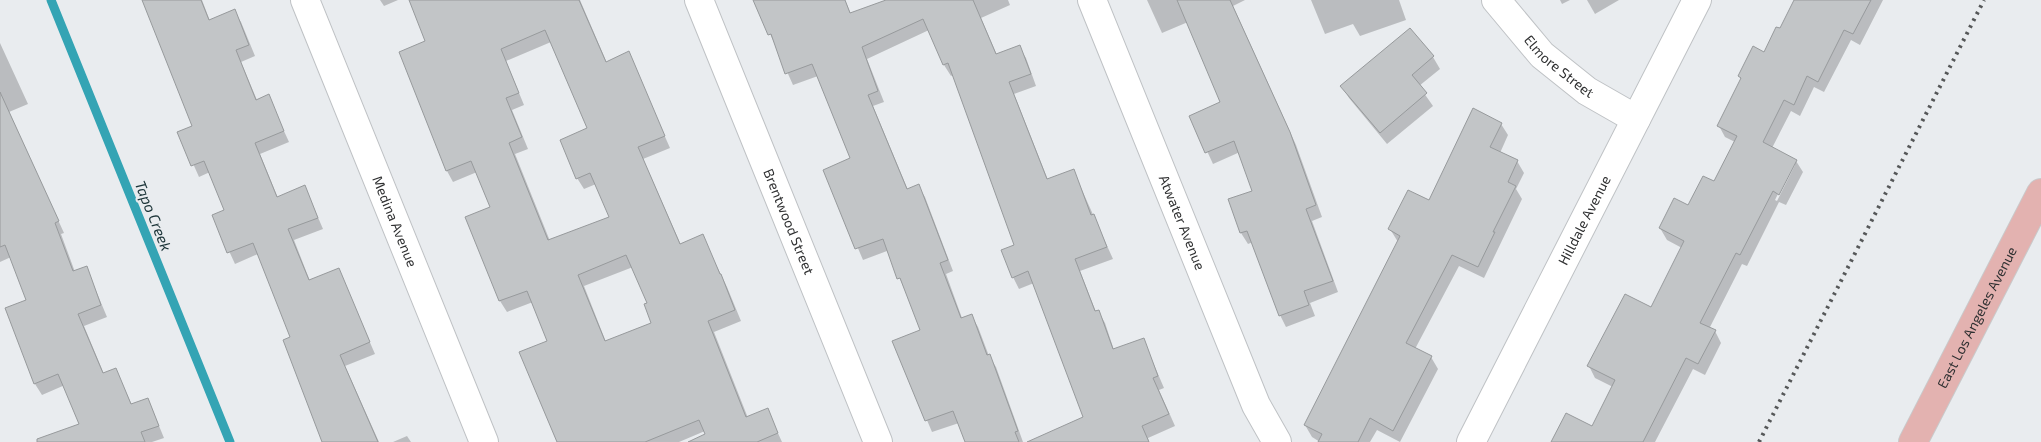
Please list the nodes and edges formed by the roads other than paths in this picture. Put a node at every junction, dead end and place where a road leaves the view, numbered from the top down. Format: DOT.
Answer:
graph roads {
  1 [pos="305,0"];
  2 [pos="699,0"];
  3 [pos="1092,0"];
  4 [pos="1496,0"];
  5 [pos="1697,0"];
  6 [pos="1636,119"];
  7 [pos="2041,193"];
  8 [pos="484,442"];
  9 [pos="878,442"];
  10 [pos="1277,442"];
  11 [pos="1471,442"];
  12 [pos="1913,442"];
  1 -- 8 [label="street, Medina Avenue"];
  2 -- 9 [label="street, Brentwood Street"];
  3 -- 10 [label="street, Atwater Avenue"];
  4 -- 6 [label="street, Elmore Street"];
  5 -- 6 [label="street, Hilldale Avenue"];
  6 -- 11 [label="street, Hilldale Avenue"];
  7 -- 12 [label="main road, East Los Angeles Avenue"];
}
